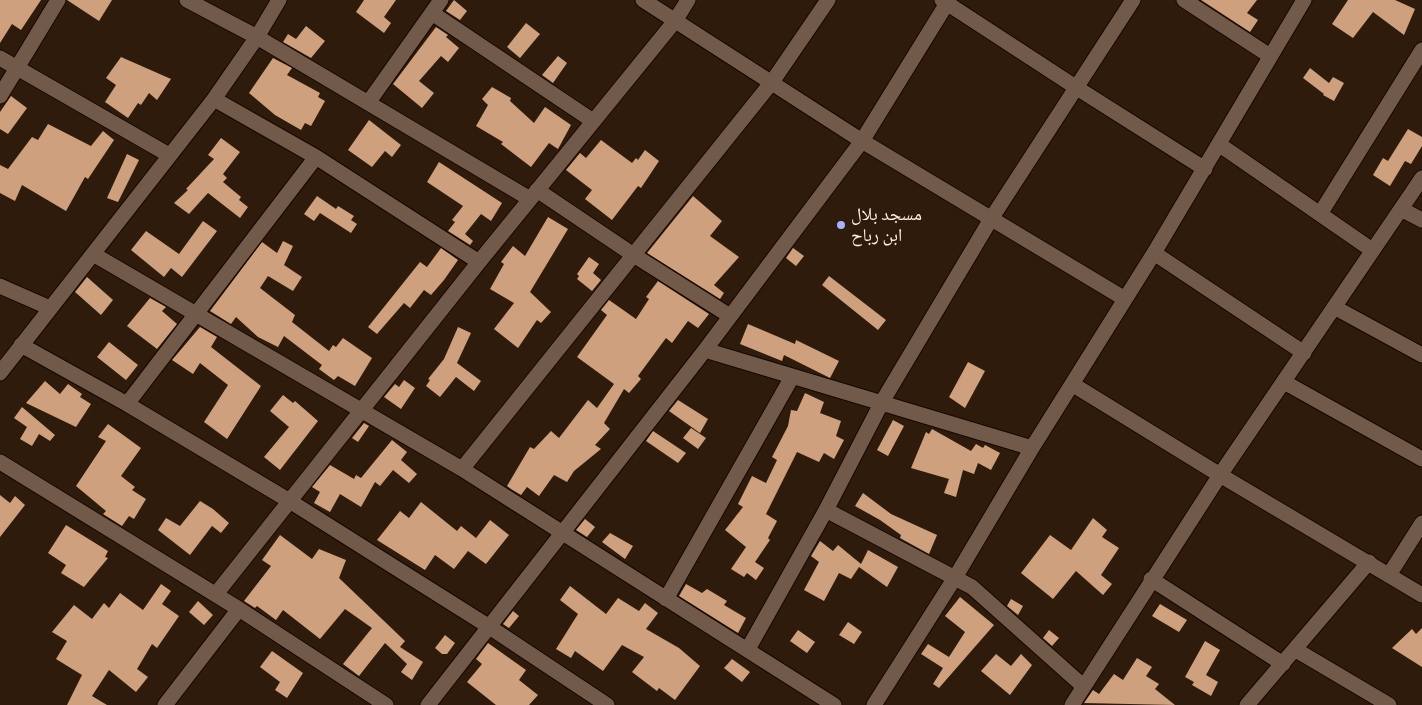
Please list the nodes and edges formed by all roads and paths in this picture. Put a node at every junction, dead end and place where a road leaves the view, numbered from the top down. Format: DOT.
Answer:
graph roads {
  1 [pos="58,0"];
  2 [pos="187,0"];
  3 [pos="279,0"];
  4 [pos="643,0"];
  5 [pos="688,0"];
  6 [pos="828,0"];
  7 [pos="1133,0"];
  8 [pos="1184,0"];
  9 [pos="1304,0"];
  10 [pos="946,1"];
  11 [pos="437,6"];
  12 [pos="675,21"];
  13 [pos="257,37"];
  14 [pos="1422,50"];
  15 [pos="1270,56"];
  16 [pos="0,58"];
  17 [pos="18,67"];
  18 [pos="772,82"];
  19 [pos="1077,88"];
  20 [pos="0,96"];
  21 [pos="214,99"];
  22 [pos="368,103"];
  23 [pos="593,121"];
  24 [pos="862,141"];
  25 [pos="1220,146"];
  26 [pos="170,155"];
  27 [pos="316,157"];
  28 [pos="1205,169"];
  29 [pos="1422,178"];
  30 [pos="533,195"];
  31 [pos="1401,209"];
  32 [pos="1320,214"];
  33 [pos="991,219"];
  34 [pos="1422,220"];
  35 [pos="1372,250"];
  36 [pos="1154,253"];
  37 [pos="93,254"];
  38 [pos="632,254"];
  39 [pos="479,262"];
  40 [pos="0,286"];
  41 [pos="1125,299"];
  42 [pos="1334,307"];
  43 [pos="50,308"];
  44 [pos="196,313"];
  45 [pos="730,316"];
  46 [pos="21,345"];
  47 [pos="705,350"];
  48 [pos="1304,352"];
  49 [pos="1422,355"];
  50 [pos="0,373"];
  51 [pos="792,377"];
  52 [pos="1284,382"];
  53 [pos="1072,384"];
  54 [pos="882,402"];
  55 [pos="127,404"];
  56 [pos="362,409"];
  57 [pos="1032,448"];
  58 [pos="1422,459"];
  59 [pos="0,462"];
  60 [pos="462,469"];
  61 [pos="1220,475"];
  62 [pos="288,500"];
  63 [pos="826,510"];
  64 [pos="1422,523"];
  65 [pos="561,532"];
  66 [pos="1369,562"];
  67 [pos="1389,575"];
  68 [pos="956,576"];
  69 [pos="1151,579"];
  70 [pos="216,594"];
  71 [pos="1422,595"];
  72 [pos="666,599"];
  73 [pos="239,609"];
  74 [pos="488,626"];
  75 [pos="748,649"];
  76 [pos="1296,650"];
  77 [pos="1283,664"];
  78 [pos="1083,686"];
  79 [pos="165,705"];
  80 [pos="386,705"];
  81 [pos="428,705"];
  82 [pos="607,705"];
  83 [pos="834,705"];
  84 [pos="874,705"];
  85 [pos="1072,705"];
  86 [pos="1247,705"];
  87 [pos="1389,705"];
  1 -- 17 [label="street"];
  2 -- 13 [label="street"];
  3 -- 13 [label="street"];
  4 -- 12 [label="street"];
  5 -- 12 [label="street"];
  6 -- 18 [label="street"];
  7 -- 19 [label="street"];
  8 -- 15 [label="street"];
  9 -- 15 [label="street"];
  10 -- 19 [label="street"];
  10 -- 24 [label="street"];
  11 -- 22 [label="street"];
  11 -- 23 [label="street"];
  12 -- 18 [label="street"];
  12 -- 23 [label="street"];
  13 -- 21 [label="street"];
  13 -- 22 [label="street"];
  14 -- 32 [label="street"];
  15 -- 25 [label="street"];
  16 -- 17 [label="street"];
  17 -- 20 [label="street"];
  17 -- 26 [label="street"];
  18 -- 24 [label="street"];
  18 -- 38 [label="street"];
  19 -- 28 [label="street"];
  19 -- 33 [label="street"];
  21 -- 26 [label="street"];
  21 -- 27 [label="street"];
  22 -- 30 [label="street"];
  23 -- 30 [label="street"];
  24 -- 33 [label="street"];
  24 -- 45 [label="street"];
  25 -- 28 [label="street"];
  25 -- 32 [label="street"];
  26 -- 37 [label="street"];
  27 -- 39 [label="street"];
  27 -- 44 [label="street"];
  28 -- 36 [label="street"];
  29 -- 31 [label="street"];
  30 -- 38 [label="street"];
  30 -- 39 [label="street"];
  31 -- 34 [label="street"];
  31 -- 35 [label="street"];
  32 -- 35 [label="street"];
  33 -- 41 [label="street"];
  33 -- 54 [label="street"];
  35 -- 42 [label="street"];
  36 -- 41 [label="street"];
  36 -- 48 [label="street"];
  37 -- 43 [label="street"];
  37 -- 44 [label="street"];
  38 -- 45 [label="street"];
  38 -- 60 [label="street"];
  39 -- 56 [label="street"];
  40 -- 43 [label="street"];
  41 -- 53 [label="street"];
  42 -- 48 [label="street"];
  42 -- 49 [label="street"];
  43 -- 46 [label="street"];
  44 -- 55 [label="street"];
  44 -- 56 [label="street"];
  45 -- 47 [label="street"];
  46 -- 50 [label="street"];
  46 -- 55 [label="street"];
  47 -- 51 [label="street"];
  47 -- 65 [label="street"];
  48 -- 52 [label="street"];
  51 -- 54 [label="street"];
  51 -- 72 [label="street"];
  52 -- 58 [label="street"];
  52 -- 61 [label="street"];
  53 -- 57 [label="street"];
  53 -- 61 [label="street"];
  54 -- 57 [label="street"];
  54 -- 63 [label="street"];
  55 -- 62 [label="street"];
  56 -- 60 [label="street"];
  56 -- 62 [label="street"];
  57 -- 68 [label="street"];
  59 -- 70 [label="street"];
  60 -- 65 [label="street"];
  61 -- 66 [label="street"];
  61 -- 69 [label="street"];
  62 -- 70 [label="street"];
  62 -- 74 [label="street"];
  63 -- 68 [label="street"];
  63 -- 75 [label="street"];
  64 -- 67 [label="street"];
  65 -- 72 [label="street"];
  65 -- 74 [label="street"];
  66 -- 67 [label="street"];
  66 -- 76 [label="street"];
  67 -- 71 [label="street"];
  68 -- 78 [label="street"];
  68 -- 84 [label="street"];
  69 -- 77 [label="street"];
  69 -- 78 [label="street"];
  70 -- 73 [label="street"];
  72 -- 75 [label="street"];
  73 -- 79 [label="street"];
  73 -- 80 [label="street"];
  74 -- 81 [label="street"];
  74 -- 82 [label="street"];
  75 -- 83 [label="street"];
  76 -- 77 [label="street"];
  76 -- 87 [label="street"];
  77 -- 86 [label="street"];
  78 -- 85 [label="street"];
}
